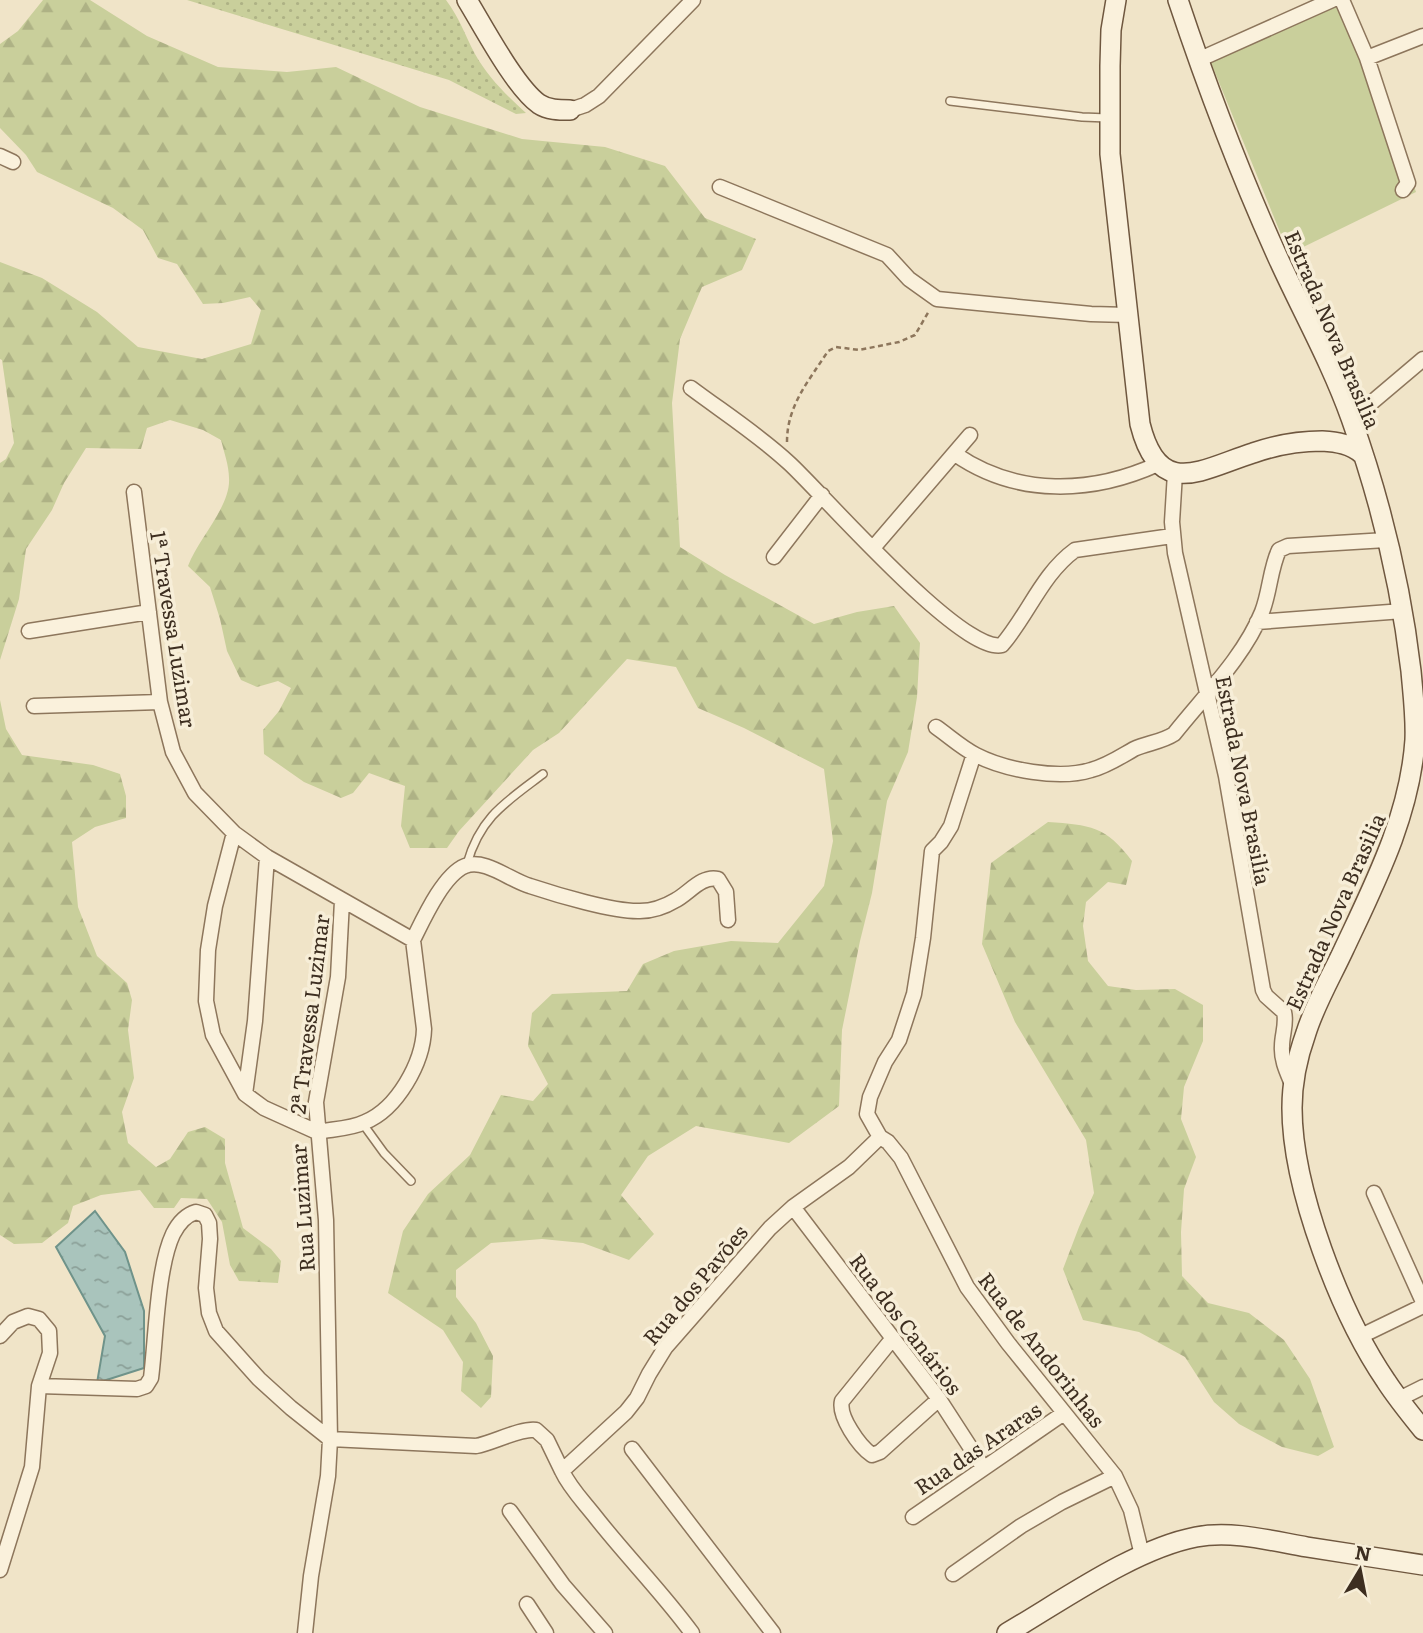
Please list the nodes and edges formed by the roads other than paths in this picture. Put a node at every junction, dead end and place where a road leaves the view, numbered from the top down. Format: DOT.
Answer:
graph roads {
  1 [pos="693,0"];
  2 [pos="1116,0"];
  3 [pos="1178,0"];
  4 [pos="1332,0"];
  5 [pos="1342,0"];
  6 [pos="474,3"];
  7 [pos="1423,36"];
  8 [pos="1367,58"];
  9 [pos="1198,60"];
  10 [pos="950,101"];
  11 [pos="570,110"];
  12 [pos="1109,118"];
  13 [pos="720,187"];
  14 [pos="1403,190"];
  15 [pos="1128,314"];
  16 [pos="1423,359"];
  17 [pos="691,388"];
  18 [pos="1351,420"];
  19 [pos="970,435"];
  20 [pos="955,454"];
  21 [pos="1362,454"];
  22 [pos="1167,469"];
  23 [pos="134,492"];
  24 [pos="822,495"];
  25 [pos="1172,536"];
  26 [pos="1385,540"];
  27 [pos="873,548"];
  28 [pos="774,557"];
  29 [pos="1403,611"];
  30 [pos="149,612"];
  31 [pos="1257,622"];
  32 [pos="29,631"];
  33 [pos="1208,694"];
  34 [pos="160,702"];
  35 [pos="34,706"];
  36 [pos="936,727"];
  37 [pos="974,754"];
  38 [pos="543,774"];
  39 [pos="234,833"];
  40 [pos="267,857"];
  41 [pos="466,865"];
  42 [pos="342,901"];
  43 [pos="728,920"];
  44 [pos="412,940"];
  45 [pos="1293,1085"];
  46 [pos="245,1094"];
  47 [pos="363,1124"];
  48 [pos="317,1132"];
  49 [pos="880,1138"];
  50 [pos="411,1181"];
  51 [pos="1374,1193"];
  52 [pos="793,1207"];
  53 [pos="1423,1304"];
  54 [pos="0,1336"];
  55 [pos="1359,1337"];
  56 [pos="893,1338"];
  57 [pos="40,1386"];
  58 [pos="1423,1387"];
  59 [pos="939,1399"];
  60 [pos="1399,1399"];
  61 [pos="1064,1413"];
  62 [pos="1423,1430"];
  63 [pos="330,1439"];
  64 [pos="632,1449"];
  65 [pos="983,1467"];
  66 [pos="563,1473"];
  67 [pos="1115,1476"];
  68 [pos="510,1511"];
  69 [pos="913,1517"];
  70 [pos="1142,1555"];
  71 [pos="1423,1565"];
  72 [pos="0,1570"];
  73 [pos="953,1574"];
  74 [pos="527,1604"];
  75 [pos="305,1633"];
  76 [pos="546,1633"];
  77 [pos="605,1633"];
  78 [pos="692,1633"];
  79 [pos="773,1633"];
  80 [pos="1007,1633"];
  1 -- 11 [label="street"];
  2 -- 12 [label="street"];
  3 -- 9 [label="street, Estrada Nova Brasilia"];
  4 -- 9 [label="street"];
  5 -- 8 [label="street"];
  6 -- 11 [label="street"];
  7 -- 8 [label="street"];
  8 -- 14 [label="street"];
  9 -- 18 [label="street, Estrada Nova Brasilia"];
  10 -- 12 [label="lane"];
  12 -- 15 [label="street"];
  13 -- 15 [label="street"];
  15 -- 22 [label="street"];
  16 -- 18 [label="street"];
  17 -- 24 [label="street"];
  18 -- 21 [label="street, Estrada Nova Brasilia"];
  19 -- 20 [label="street"];
  20 -- 22 [label="street"];
  20 -- 27 [label="street"];
  21 -- 22 [label="street"];
  21 -- 26 [label="street, Estrada Nova Brasilia"];
  22 -- 25 [label="street, Estrada Nova Brasilía"];
  23 -- 30 [label="street, 1ª Travessa Luzimar"];
  24 -- 27 [label="street"];
  24 -- 28 [label="street"];
  25 -- 27 [label="street"];
  25 -- 33 [label="street, Estrada Nova Brasilía"];
  26 -- 29 [label="street, Estrada Nova Brasilia"];
  26 -- 31 [label="street"];
  29 -- 31 [label="street"];
  29 -- 45 [label="street, Estrada Nova Brasilia"];
  30 -- 32 [label="street"];
  30 -- 34 [label="street, 1ª Travessa Luzimar"];
  31 -- 33 [label="street"];
  33 -- 37 [label="street"];
  33 -- 45 [label="street, Estrada Nova Brasilía"];
  34 -- 35 [label="street"];
  34 -- 39 [label="street, 1ª Travessa Luzimar"];
  36 -- 37 [label="street"];
  37 -- 49 [label="street"];
  38 -- 41 [label="lane"];
  39 -- 40 [label="street, 1ª Travessa Luzimar"];
  39 -- 46 [label="street, Rua Luzimar"];
  40 -- 42 [label="street, 1ª Travessa Luzimar"];
  40 -- 46 [label="street"];
  41 -- 43 [label="street"];
  41 -- 44 [label="street"];
  42 -- 44 [label="street, 1ª Travessa Luzimar"];
  42 -- 48 [label="street, 2ª Travessa Luzimar"];
  44 -- 47 [label="street"];
  45 -- 55 [label="street, Estrada Nova Brasilia"];
  46 -- 48 [label="street, Rua Luzimar"];
  47 -- 48 [label="street"];
  47 -- 50 [label="lane"];
  48 -- 63 [label="street, Rua Luzimar"];
  49 -- 52 [label="street, Rua dos Pavões"];
  49 -- 61 [label="street, Rua de Andorinhas"];
  51 -- 53 [label="street"];
  52 -- 56 [label="street, Rua dos Canários"];
  52 -- 66 [label="street, Rua dos Pavões"];
  53 -- 55 [label="street"];
  54 -- 57 [label="street"];
  55 -- 60 [label="street, Estrada Nova Brasilia"];
  56 -- 59 [label="street, Rua dos Canários"];
  56 -- 59 [label="street"];
  57 -- 63 [label="street"];
  57 -- 72 [label="street"];
  58 -- 60 [label="street"];
  59 -- 65 [label="street, Rua dos Canários"];
  60 -- 62 [label="street, Estrada Nova Brasilia"];
  61 -- 65 [label="street, Rua das Araras"];
  61 -- 67 [label="street, Rua de Andorinhas"];
  63 -- 66 [label="street"];
  63 -- 75 [label="street, Rua Luzimar"];
  64 -- 79 [label="street"];
  65 -- 69 [label="street, Rua das Araras"];
  66 -- 78 [label="street"];
  67 -- 70 [label="street, Rua de Andorinhas"];
  67 -- 73 [label="street"];
  68 -- 77 [label="street"];
  70 -- 71 [label="street"];
  70 -- 80 [label="street"];
  74 -- 76 [label="street"];
}
